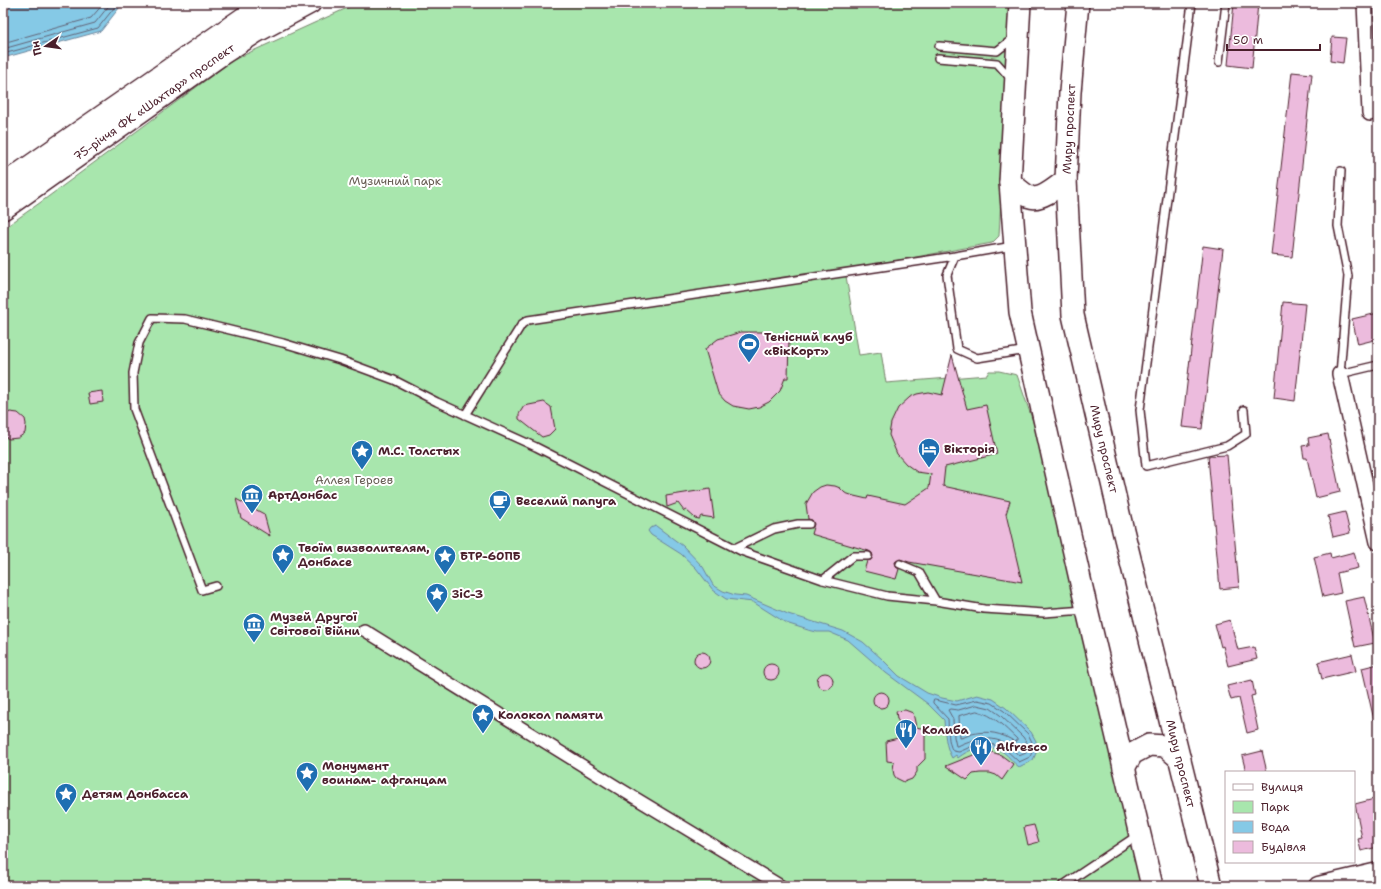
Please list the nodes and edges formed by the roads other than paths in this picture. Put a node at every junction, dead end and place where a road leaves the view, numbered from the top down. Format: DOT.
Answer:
graph roads {
  1 [pos="269,3"];
  2 [pos="310,3"];
  3 [pos="1020,3"];
  4 [pos="1078,3"];
  5 [pos="1192,3"];
  6 [pos="1226,3"];
  7 [pos="1365,3"];
  8 [pos="1018,34"];
  9 [pos="940,46"];
  10 [pos="938,58"];
  11 [pos="1219,62"];
  12 [pos="1015,84"];
  13 [pos="1374,113"];
  14 [pos="1340,172"];
  15 [pos="1066,180"];
  16 [pos="1010,182"];
  17 [pos="3,185"];
  18 [pos="3,209"];
  19 [pos="1015,245"];
  20 [pos="955,256"];
  21 [pos="1028,350"];
  22 [pos="1378,365"];
  23 [pos="1340,374"];
  24 [pos="1244,410"];
  25 [pos="465,415"];
  26 [pos="809,524"];
  27 [pos="1378,542"];
  28 [pos="735,548"];
  29 [pos="868,556"];
  30 [pos="900,564"];
  31 [pos="823,580"];
  32 [pos="216,586"];
  33 [pos="936,601"];
  34 [pos="1087,610"];
  35 [pos="364,630"];
  36 [pos="1180,759"];
  37 [pos="1124,768"];
  38 [pos="1140,834"];
  39 [pos="1374,877"];
  40 [pos="781,886"];
  41 [pos="1062,886"];
  42 [pos="1152,886"];
  43 [pos="1211,886"];
  44 [pos="1318,886"];
  1 -- 17 [label="main road, 75-річчя ФК «Шахтар» проспект"];
  2 -- 18 [label="main road, 75-річчя ФК «Шахтар» проспект"];
  3 -- 8 [label="main road"];
  4 -- 15 [label="main road, Миру проспект"];
  5 -- 24 [label="lane"];
  6 -- 11 [label="lane"];
  7 -- 13 [label="street"];
  8 -- 9 [label="lane"];
  8 -- 12 [label="main road"];
  10 -- 12 [label="lane"];
  12 -- 16 [label="main road"];
  14 -- 23 [label="lane"];
  15 -- 16 [label="main road"];
  15 -- 36 [label="main road, Миру проспект"];
  16 -- 19 [label="main road"];
  19 -- 20 [label="lane"];
  19 -- 21 [label="main road"];
  20 -- 21 [label="lane"];
  20 -- 25 [label="lane"];
  21 -- 34 [label="main road"];
  22 -- 23 [label="lane"];
  23 -- 27 [label="street"];
  25 -- 28 [label="lane"];
  25 -- 32 [label="lane"];
  26 -- 28 [label="lane"];
  28 -- 31 [label="lane"];
  29 -- 31 [label="lane"];
  30 -- 33 [label="lane"];
  31 -- 33 [label="lane"];
  33 -- 34 [label="lane"];
  34 -- 37 [label="main road"];
  35 -- 40 [label="street"];
  36 -- 37 [label="main road"];
  36 -- 43 [label="main road, Миру проспект"];
  37 -- 38 [label="main road"];
  38 -- 41 [label="lane"];
  38 -- 42 [label="main road"];
  39 -- 44 [label="street"];
}
